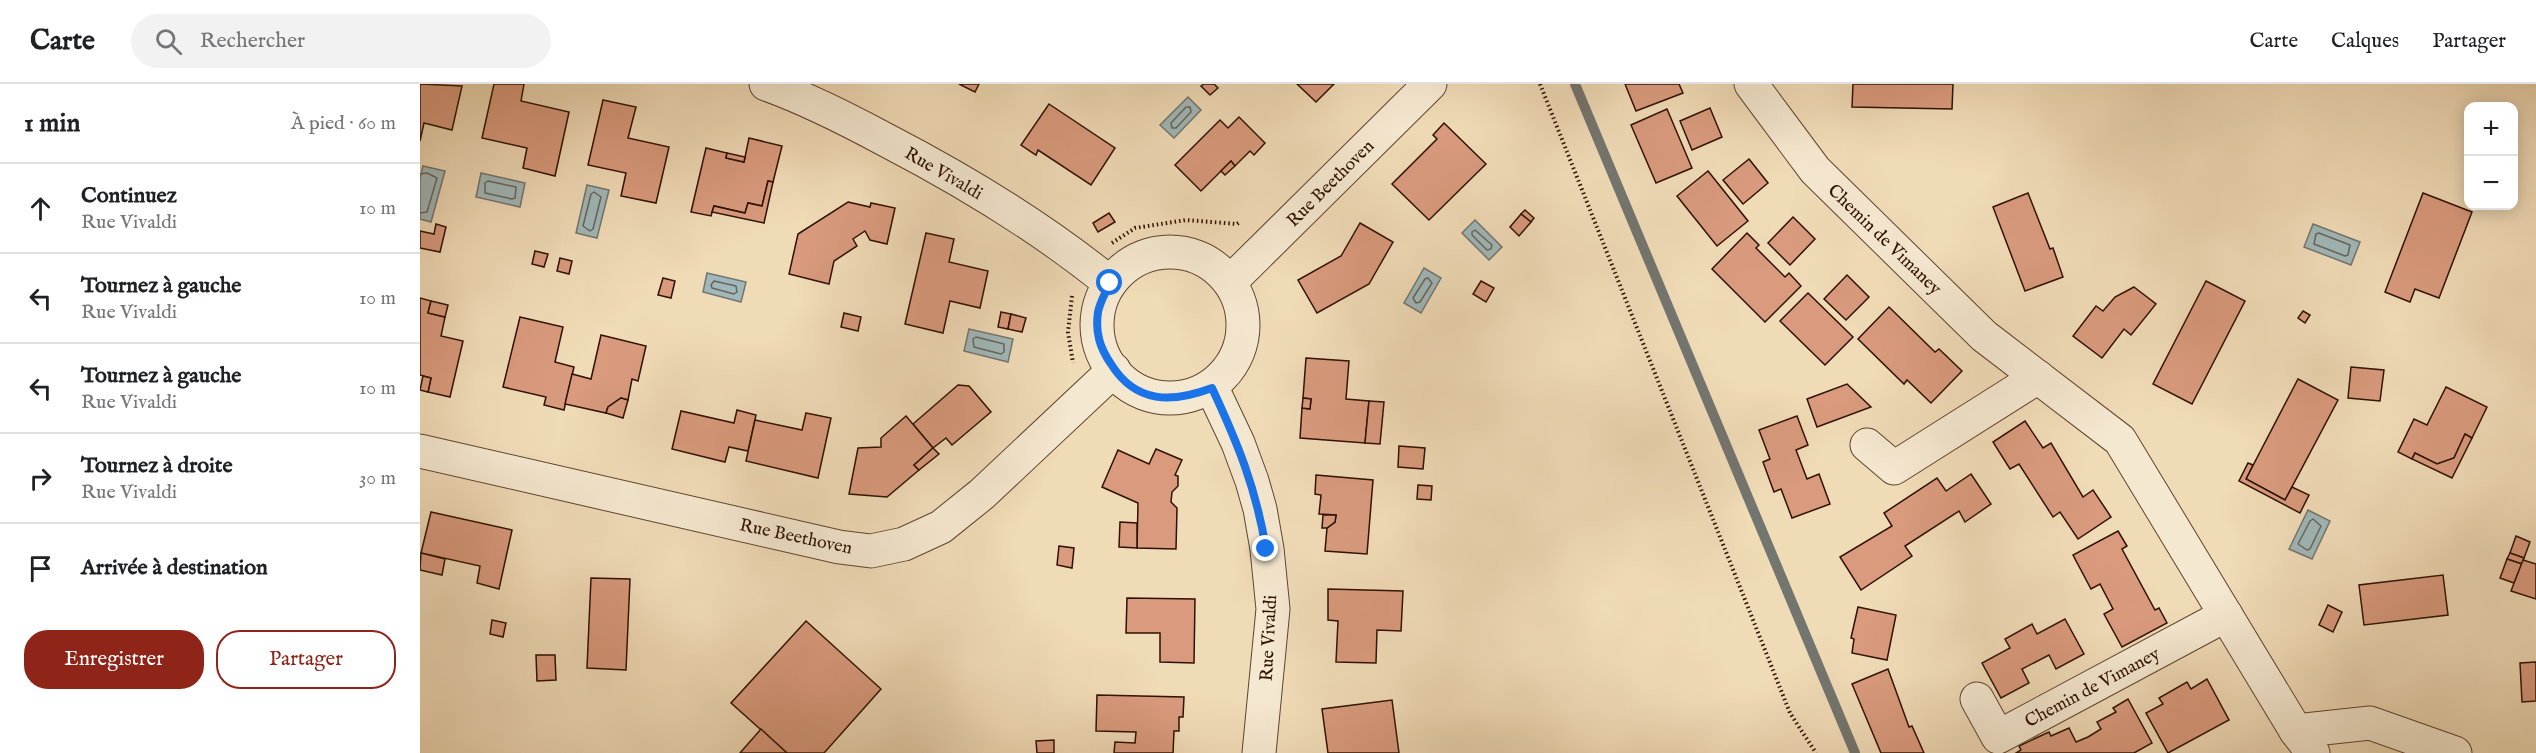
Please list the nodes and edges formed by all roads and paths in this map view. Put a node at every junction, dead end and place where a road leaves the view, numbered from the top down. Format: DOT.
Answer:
graph roads {
  1 [pos="766,84"];
  2 [pos="1430,84"];
  3 [pos="1540,84"];
  4 [pos="1751,84"];
  5 [pos="1246,216"];
  6 [pos="1084,262"];
  7 [pos="1230,282"];
  8 [pos="1110,283"];
  9 [pos="1073,364"];
  10 [pos="1114,370"];
  11 [pos="2038,377"];
  12 [pos="1212,388"];
  13 [pos="1867,446"];
  14 [pos="420,451"];
  15 [pos="2226,615"];
  16 [pos="1977,699"];
  17 [pos="2304,742"];
  18 [pos="1259,753"];
  19 [pos="1816,753"];
  20 [pos="2455,753"];
  1 -- 6 [label="street, Rue Vivaldi"];
  2 -- 7 [label="street, Rue Beethoven"];
  3 -- 19 [label="path"];
  4 -- 11 [label="street, Chemin de Vimaney"];
  5 -- 6 [label="path"];
  6 -- 8 [label="street, Rue Vivaldi"];
  6 -- 9 [label="path"];
  7 -- 8 [label="street"];
  7 -- 12 [label="street"];
  8 -- 10 [label="street"];
  10 -- 12 [label="street"];
  10 -- 14 [label="street, Rue Beethoven"];
  11 -- 13 [label="street"];
  11 -- 15 [label="street, Chemin de Vimaney"];
  12 -- 18 [label="street, Rue Vivaldi"];
  15 -- 16 [label="street, Chemin de Vimaney"];
  15 -- 17 [label="street, Chemin de Vimaney"];
  17 -- 20 [label="street, Chemin de Vimaney"];
}
